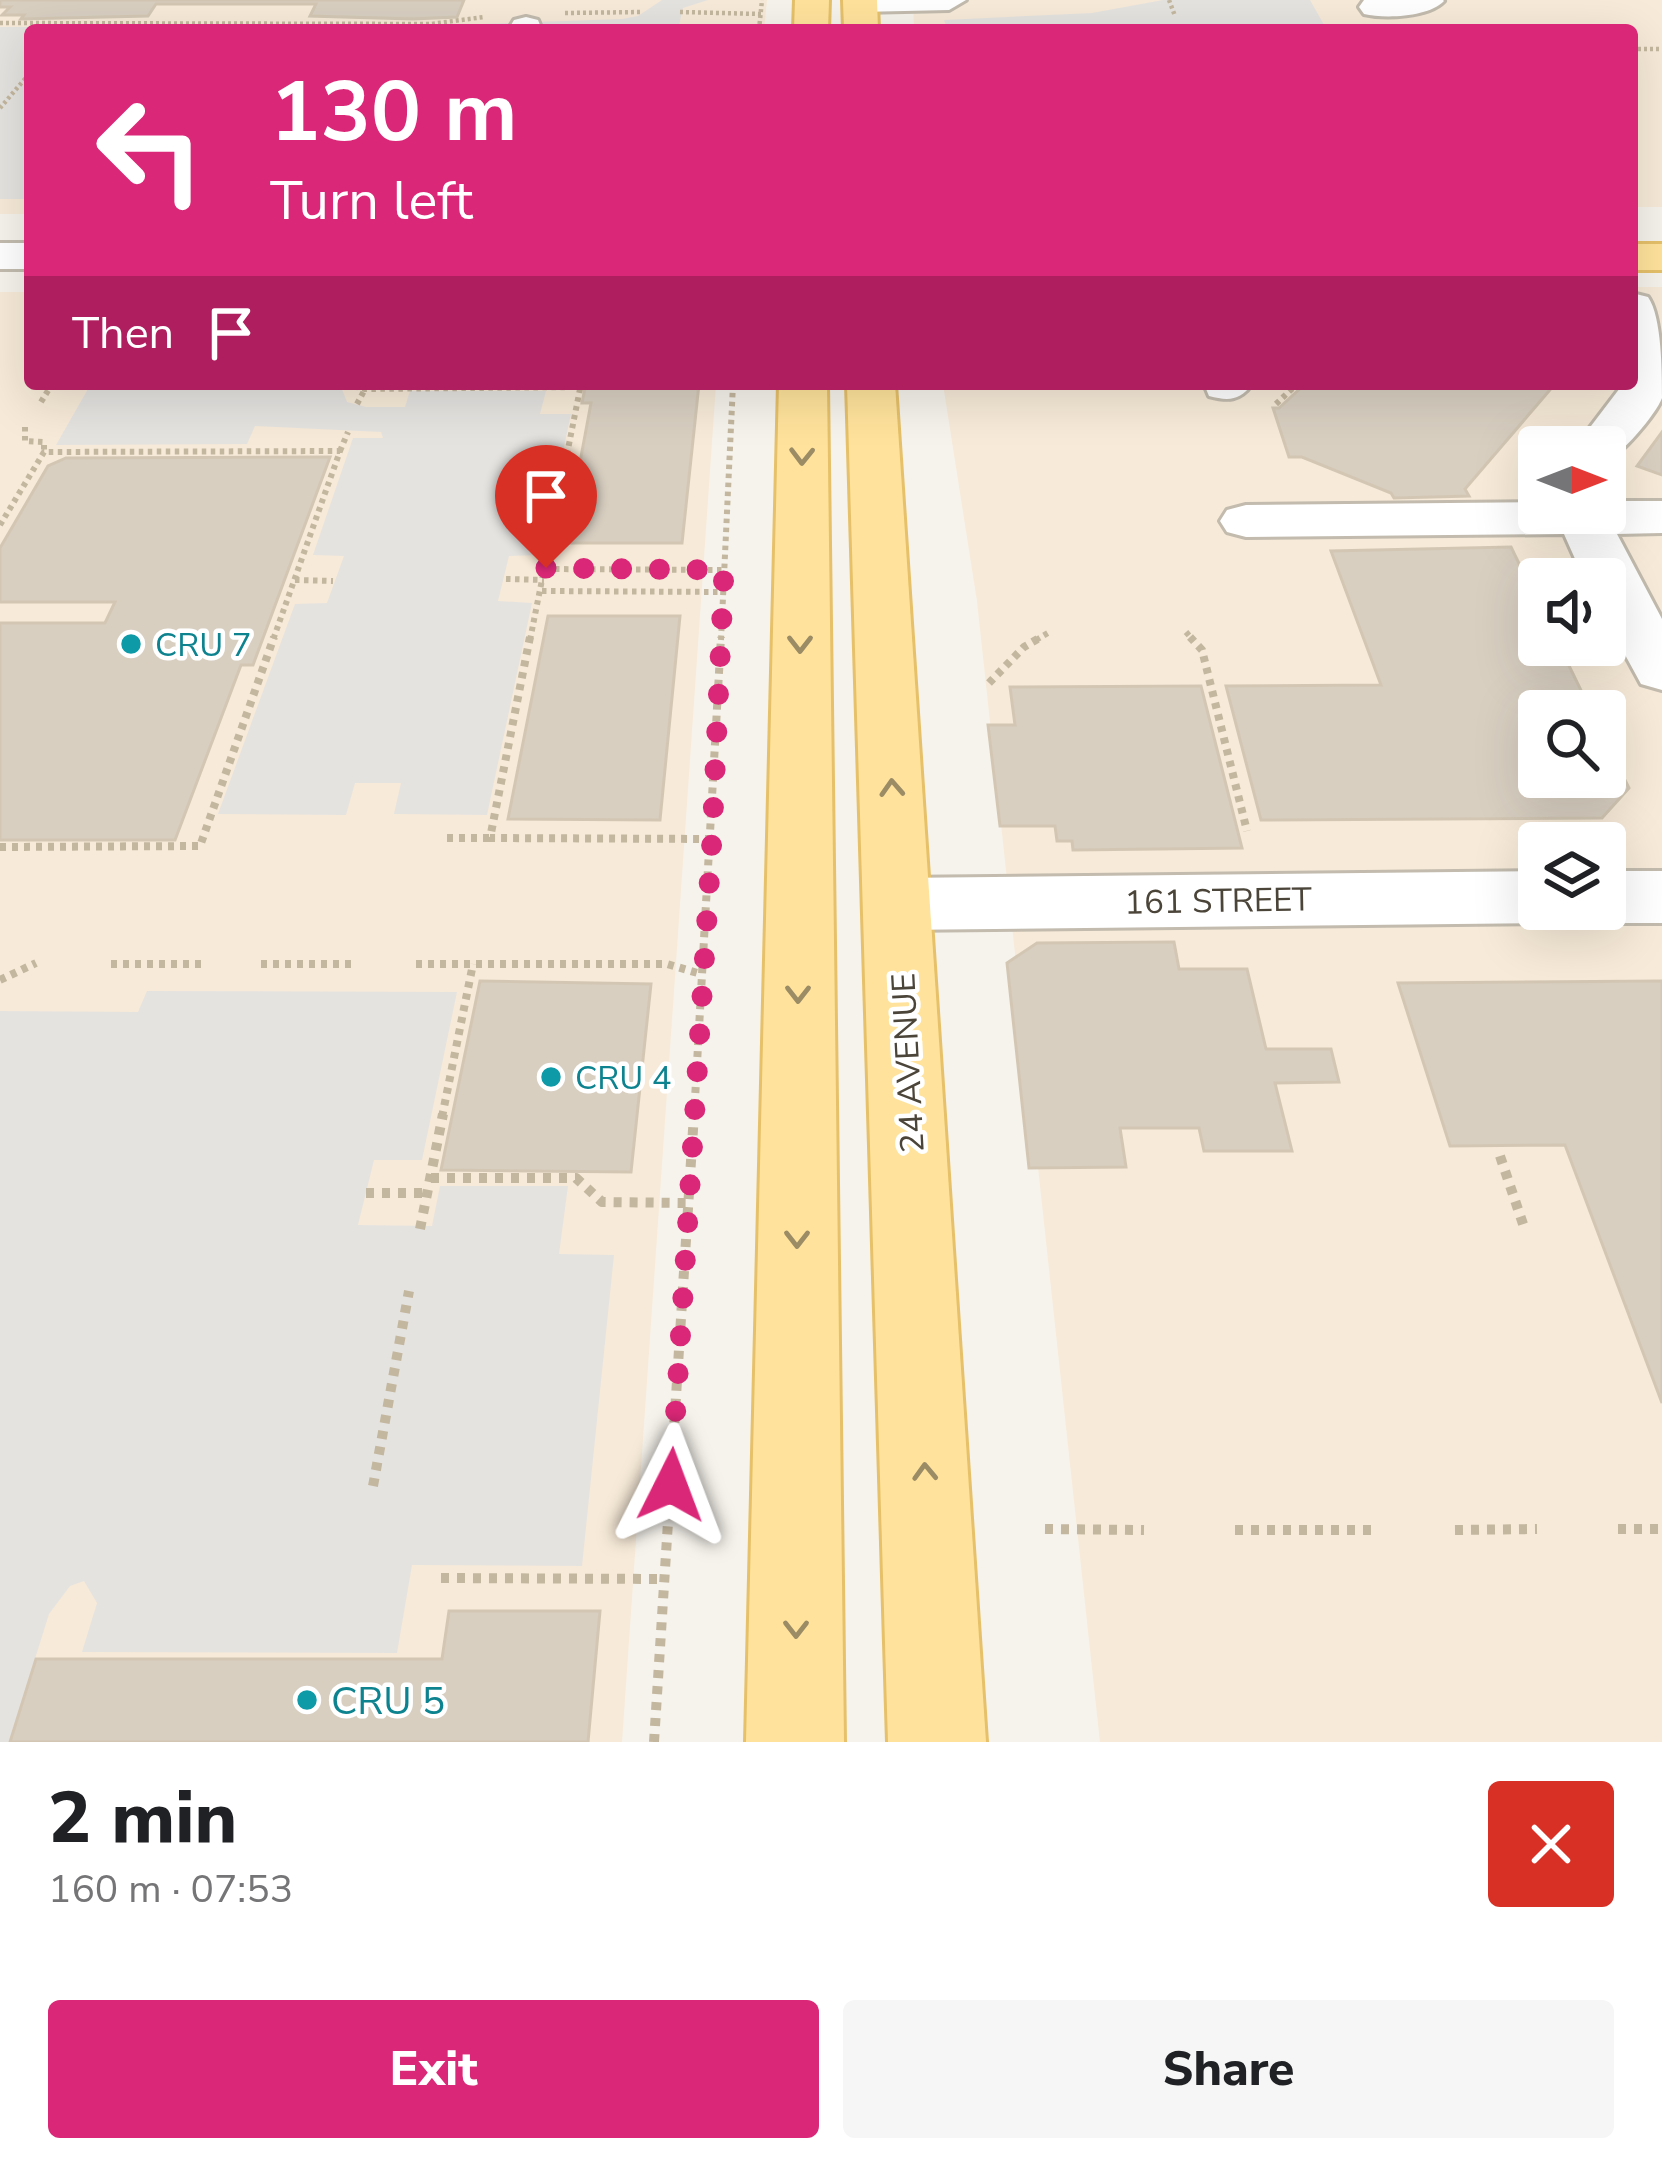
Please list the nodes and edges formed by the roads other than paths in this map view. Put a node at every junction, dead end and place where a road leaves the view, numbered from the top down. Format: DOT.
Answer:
graph roads {
  1 [pos="949,0"];
  2 [pos="1427,1"];
  3 [pos="1371,4"];
  4 [pos="859,8"];
  5 [pos="1397,24"];
  6 [pos="1638,315"];
  7 [pos="803,390"];
  8 [pos="871,390"];
  9 [pos="1616,426"];
  10 [pos="1518,517"];
  11 [pos="1626,517"];
  12 [pos="1662,517"];
  13 [pos="1246,521"];
  14 [pos="1591,534"];
  15 [pos="1662,670"];
  16 [pos="1662,896"];
  17 [pos="1518,897"];
  18 [pos="1626,897"];
  19 [pos="898,904"];
  20 [pos="795,1742"];
  21 [pos="937,1742"];
  1 -- 4 [label="street"];
  2 -- 3 [label="street"];
  3 -- 5 [label="street"];
  6 -- 9 [label="street"];
  7 -- 20 [label="main road, one-way"];
  19 -- 8 [label="main road, 24 AVENUE, one-way"];
  10 -- 13 [label="street"];
  11 -- 12 [label="street"];
  14 -- 15 [label="street"];
  16 -- 18 [label="street"];
  17 -- 19 [label="street, 161 STREET"];
  21 -- 19 [label="main road, 24 AVENUE, one-way"];
}
